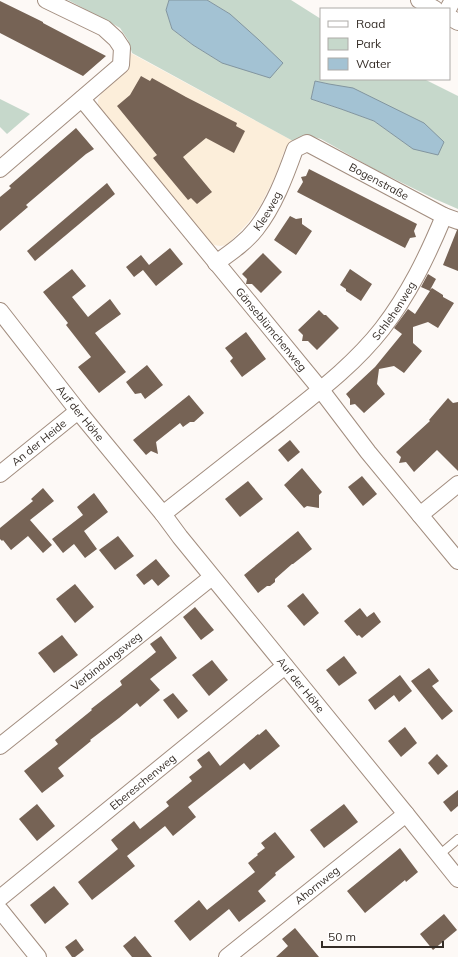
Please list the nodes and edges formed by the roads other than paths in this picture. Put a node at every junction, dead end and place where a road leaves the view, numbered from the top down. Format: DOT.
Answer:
graph roads {
  1 [pos="46,0"];
  2 [pos="419,0"];
  3 [pos="433,8"];
  4 [pos="82,99"];
  5 [pos="301,146"];
  6 [pos="0,168"];
  7 [pos="451,219"];
  8 [pos="216,263"];
  9 [pos="0,311"];
  10 [pos="320,390"];
  11 [pos="78,411"];
  12 [pos="0,474"];
  13 [pos="458,484"];
  14 [pos="163,514"];
  15 [pos="420,515"];
  16 [pos="458,561"];
  17 [pos="212,577"];
  18 [pos="285,666"];
  19 [pos="0,746"];
  20 [pos="406,814"];
  21 [pos="458,839"];
  22 [pos="439,855"];
  23 [pos="458,879"];
  24 [pos="0,898"];
  25 [pos="0,910"];
  26 [pos="38,957"];
  27 [pos="227,957"];
  1 -- 4 [label="street"];
  2 -- 3 [label="street"];
  4 -- 6 [label="street"];
  4 -- 8 [label="street, Gänseblümchenweg"];
  5 -- 7 [label="street, Bogenstraße"];
  5 -- 8 [label="street, Kleeweg"];
  7 -- 10 [label="street, Schlehenweg"];
  8 -- 10 [label="street, Gänseblümchenweg"];
  9 -- 11 [label="street, Auf der Höhe"];
  10 -- 14 [label="street"];
  10 -- 15 [label="street, Gänseblümchenweg"];
  11 -- 12 [label="street, An der Heide"];
  11 -- 14 [label="street, Auf der Höhe"];
  13 -- 15 [label="street"];
  14 -- 17 [label="street, Auf der Höhe"];
  15 -- 16 [label="street, Gänseblümchenweg"];
  17 -- 18 [label="street, Auf der Höhe"];
  17 -- 19 [label="street, Verbindungsweg"];
  18 -- 20 [label="street, Auf der Höhe"];
  18 -- 24 [label="street, Ebereschenweg"];
  20 -- 22 [label="street, Auf der Höhe"];
  20 -- 27 [label="street, Ahornweg"];
  21 -- 22 [label="lane"];
  22 -- 23 [label="street, Auf der Höhe"];
  25 -- 26 [label="street"];
}
